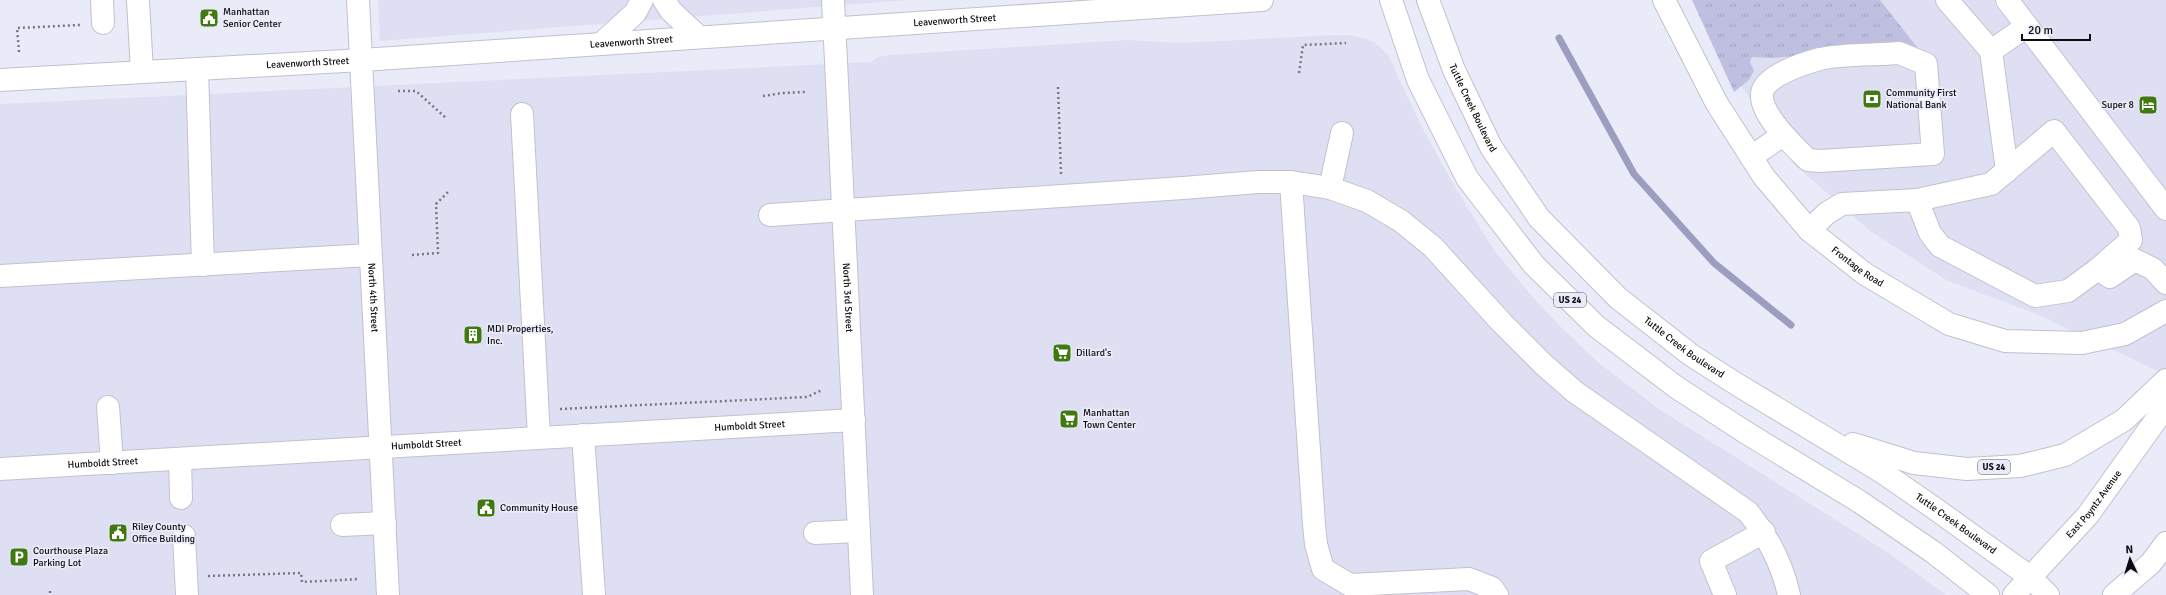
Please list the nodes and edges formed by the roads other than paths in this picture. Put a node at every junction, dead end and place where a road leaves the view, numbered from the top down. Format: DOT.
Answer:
graph roads {
  1 [pos="102,0"];
  2 [pos="138,0"];
  3 [pos="358,0"];
  4 [pos="642,0"];
  5 [pos="664,0"];
  6 [pos="833,0"];
  7 [pos="1262,0"];
  8 [pos="1391,0"];
  9 [pos="1428,0"];
  10 [pos="1664,0"];
  11 [pos="1947,0"];
  12 [pos="2007,0"];
  13 [pos="1153,4"];
  14 [pos="1096,6"];
  15 [pos="103,23"];
  16 [pos="2027,26"];
  17 [pos="834,28"];
  18 [pos="699,37"];
  19 [pos="601,44"];
  20 [pos="1991,51"];
  21 [pos="362,60"];
  22 [pos="197,69"];
  23 [pos="142,72"];
  24 [pos="0,80"];
  25 [pos="522,114"];
  26 [pos="1342,133"];
  27 [pos="1783,135"];
  28 [pos="1751,157"];
  29 [pos="2007,171"];
  30 [pos="1291,182"];
  31 [pos="1330,188"];
  32 [pos="1917,200"];
  33 [pos="2166,209"];
  34 [pos="843,210"];
  35 [pos="770,215"];
  36 [pos="1809,230"];
  37 [pos="370,255"];
  38 [pos="203,265"];
  39 [pos="2098,269"];
  40 [pos="0,276"];
  41 [pos="2166,283"];
  42 [pos="2166,310"];
  43 [pos="2166,380"];
  44 [pos="2166,406"];
  45 [pos="108,407"];
  46 [pos="854,420"];
  47 [pos="1803,425"];
  48 [pos="583,435"];
  49 [pos="539,437"];
  50 [pos="380,447"];
  51 [pos="180,459"];
  52 [pos="112,463"];
  53 [pos="0,469"];
  54 [pos="182,498"];
  55 [pos="384,523"];
  56 [pos="342,525"];
  57 [pos="859,531"];
  58 [pos="1764,532"];
  59 [pos="815,533"];
  60 [pos="184,536"];
  61 [pos="2166,543"];
  62 [pos="2151,563"];
  63 [pos="2030,577"];
  64 [pos="186,586"];
  65 [pos="388,595"];
  66 [pos="594,595"];
  67 [pos="862,595"];
  68 [pos="1497,595"];
  69 [pos="1725,595"];
  70 [pos="1789,595"];
  71 [pos="1988,595"];
  72 [pos="2014,595"];
  73 [pos="2048,595"];
  74 [pos="2114,595"];
  75 [pos="2140,595"];
  1 -- 15 [label="main road"];
  2 -- 23 [label="main road"];
  3 -- 21 [label="main road, North 4th Street"];
  4 -- 19 [label="main road"];
  5 -- 18 [label="main road"];
  6 -- 17 [label="main road, North 3rd Street"];
  7 -- 13 [label="main road, Leavenworth Street"];
  8 -- 71 [label="main road, US 24"];
  9 -- 47 [label="main road, Tuttle Creek Boulevard / US 24"];
  10 -- 28 [label="main road, Frontage Road"];
  11 -- 20 [label="main road"];
  12 -- 16 [label="main road"];
  13 -- 14 [label="main road, Leavenworth Street"];
  14 -- 17 [label="main road, Leavenworth Street"];
  16 -- 20 [label="main road"];
  16 -- 33 [label="main road"];
  17 -- 18 [label="main road, Leavenworth Street"];
  17 -- 34 [label="main road, North 3rd Street"];
  18 -- 19 [label="main road, Leavenworth Street"];
  19 -- 21 [label="main road, Leavenworth Street"];
  20 -- 29 [label="main road"];
  21 -- 22 [label="main road, Leavenworth Street"];
  21 -- 37 [label="main road, North 4th Street"];
  22 -- 23 [label="main road, Leavenworth Street"];
  22 -- 38 [label="main road"];
  23 -- 24 [label="main road, Leavenworth Street"];
  25 -- 49 [label="main road"];
  26 -- 31 [label="main road"];
  27 -- 27 [label="main road"];
  27 -- 28 [label="main road"];
  28 -- 36 [label="main road, Frontage Road"];
  29 -- 32 [label="main road"];
  29 -- 39 [label="main road"];
  30 -- 31 [label="main road"];
  30 -- 34 [label="main road"];
  30 -- 68 [label="main road"];
  31 -- 58 [label="main road"];
  32 -- 36 [label="main road"];
  32 -- 39 [label="main road"];
  34 -- 35 [label="main road"];
  34 -- 46 [label="main road, North 3rd Street"];
  36 -- 42 [label="main road, Frontage Road"];
  37 -- 38 [label="main road"];
  37 -- 50 [label="main road, North 4th Street"];
  38 -- 40 [label="main road"];
  39 -- 41 [label="main road"];
  43 -- 47 [label="main road, US 24"];
  44 -- 63 [label="main road, East Poyntz Avenue"];
  45 -- 52 [label="main road"];
  46 -- 48 [label="main road, Humboldt Street"];
  46 -- 57 [label="main road, North 3rd Street"];
  47 -- 63 [label="main road, Tuttle Creek Boulevard"];
  48 -- 49 [label="main road, Humboldt Street"];
  48 -- 66 [label="main road"];
  49 -- 50 [label="main road, Humboldt Street"];
  50 -- 51 [label="main road, Humboldt Street"];
  50 -- 55 [label="main road, North 4th Street"];
  51 -- 52 [label="main road, Humboldt Street"];
  51 -- 54 [label="main road"];
  52 -- 53 [label="main road, Humboldt Street"];
  55 -- 56 [label="main road"];
  55 -- 65 [label="main road, North 4th Street"];
  57 -- 59 [label="main road"];
  57 -- 67 [label="main road, North 3rd Street"];
  58 -- 69 [label="main road"];
  58 -- 70 [label="main road"];
  60 -- 64 [label="main road"];
  61 -- 62 [label="main road"];
  62 -- 74 [label="main road"];
  62 -- 75 [label="main road"];
  63 -- 72 [label="main road, East Poyntz Avenue"];
  63 -- 73 [label="main road, Tuttle Creek Boulevard"];
}
